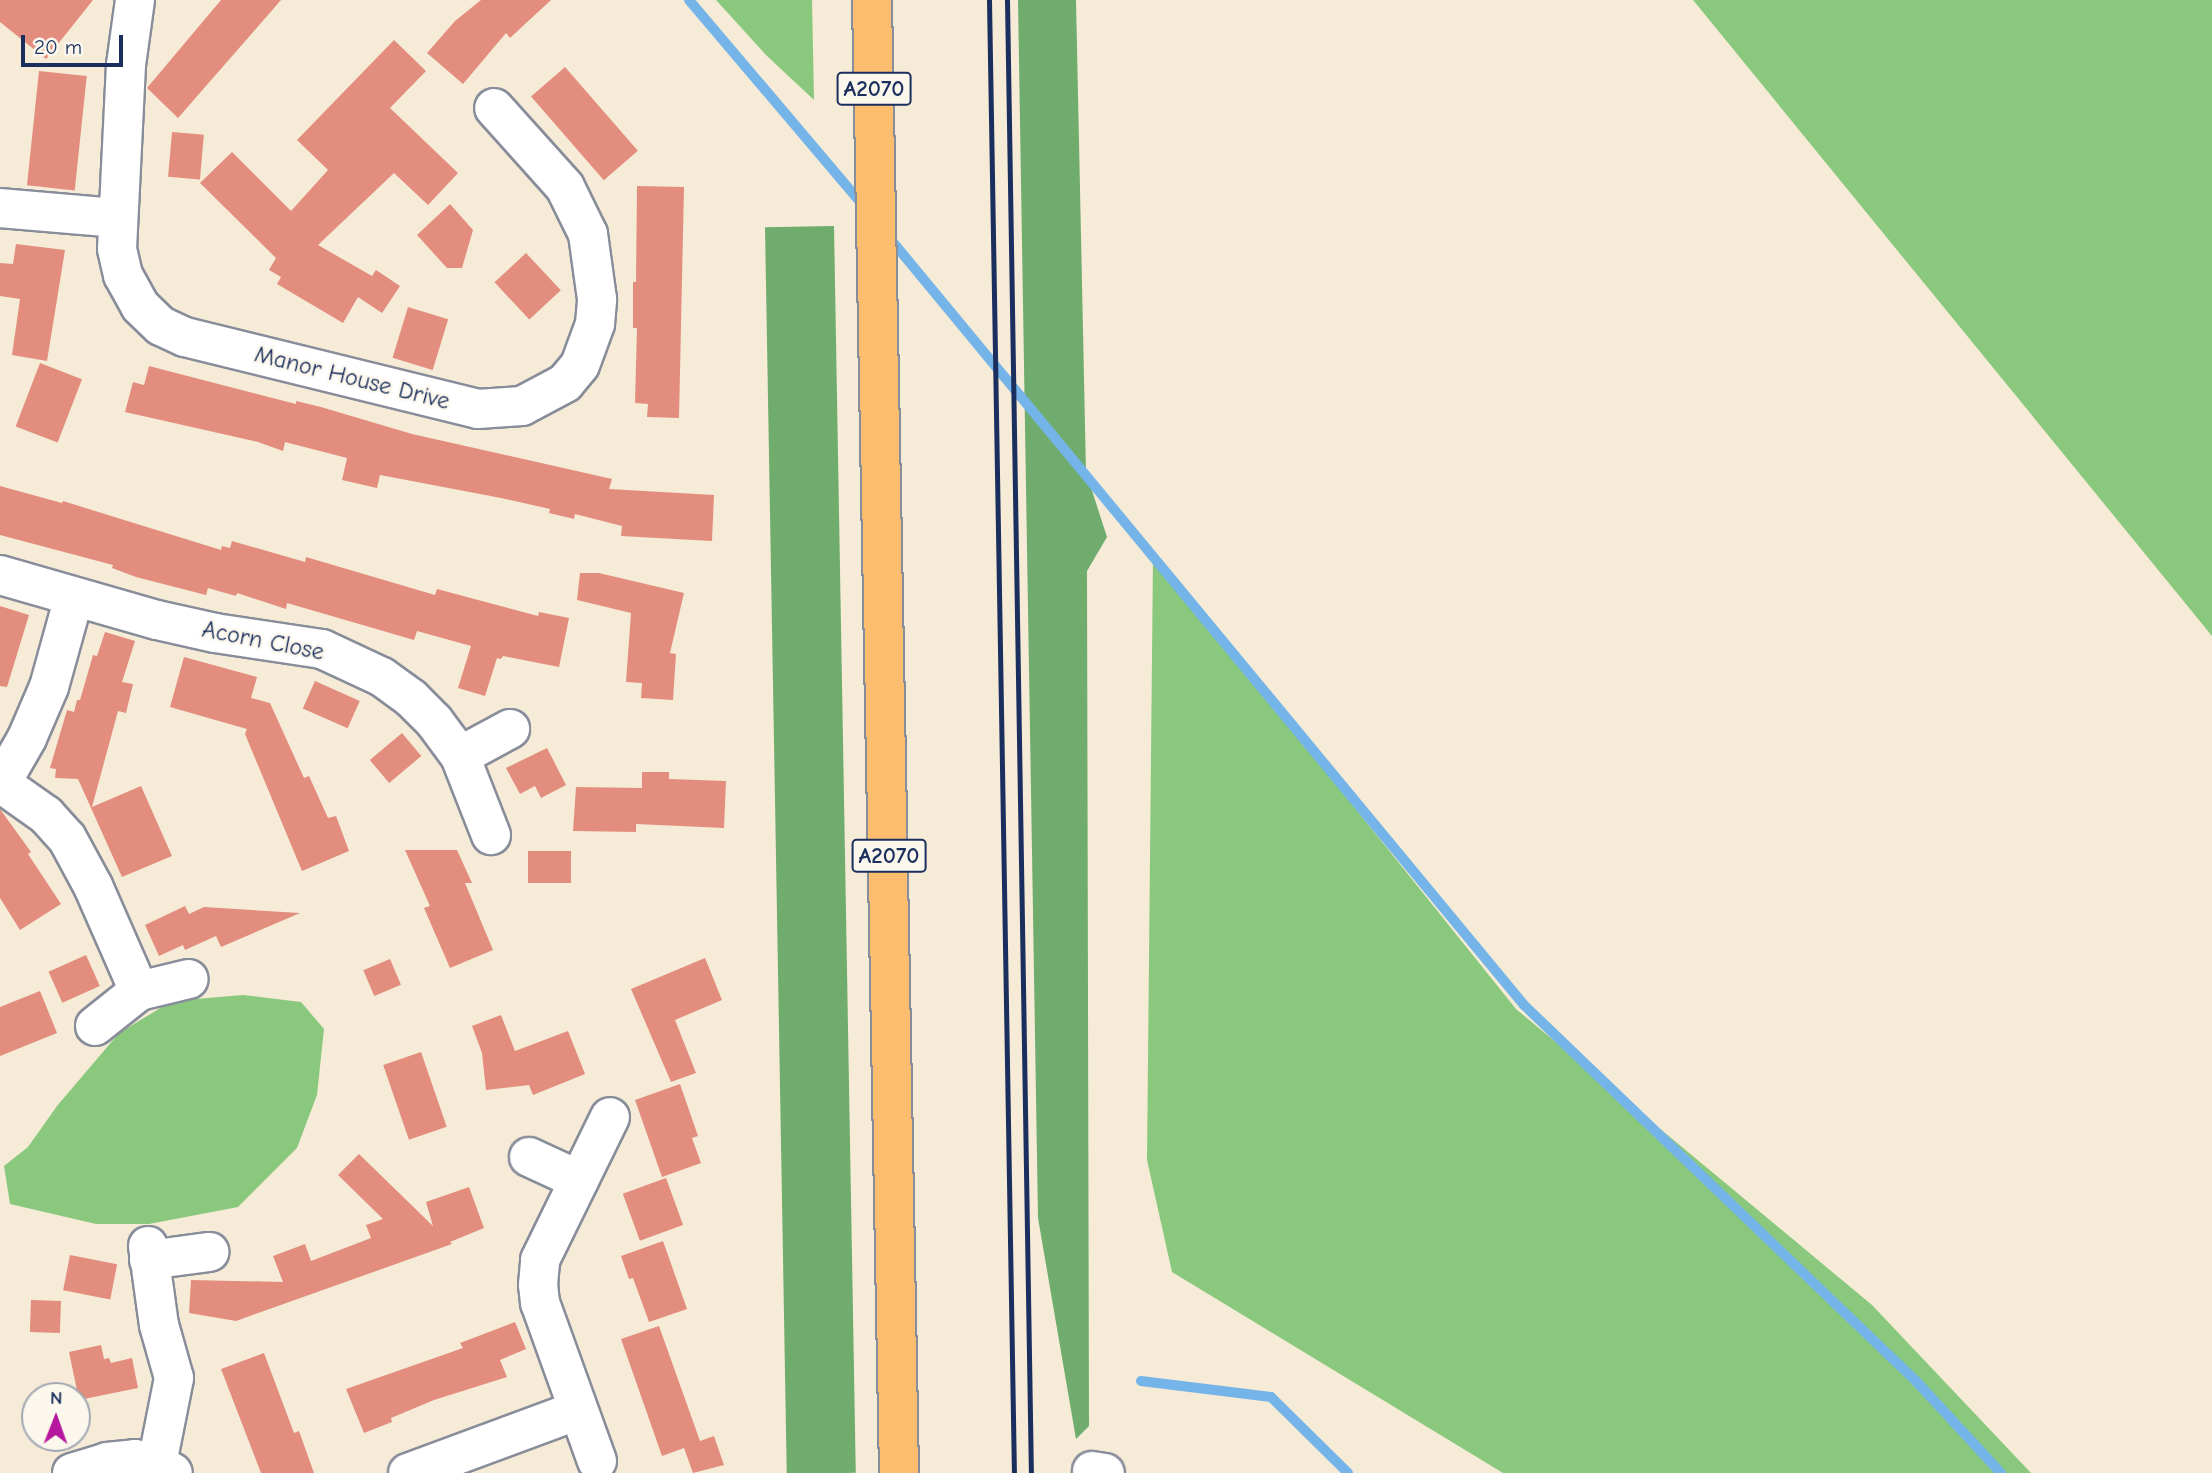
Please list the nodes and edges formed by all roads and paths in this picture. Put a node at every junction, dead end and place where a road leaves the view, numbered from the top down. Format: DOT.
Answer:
graph roads {
  1 [pos="135,0"];
  2 [pos="872,0"];
  3 [pos="494,108"];
  4 [pos="0,208"];
  5 [pos="117,218"];
  6 [pos="0,575"];
  7 [pos="74,597"];
  8 [pos="510,729"];
  9 [pos="460,756"];
  10 [pos="1,785"];
  11 [pos="491,835"];
  12 [pos="189,979"];
  13 [pos="139,991"];
  14 [pos="95,1026"];
  15 [pos="610,1117"];
  16 [pos="529,1157"];
  17 [pos="579,1180"];
  18 [pos="209,1252"];
  19 [pos="578,1410"];
  20 [pos="597,1461"];
  21 [pos="165,1469"];
  22 [pos="72,1473"];
  23 [pos="408,1473"];
  24 [pos="899,1473"];
  1 -- 5 [label="street, Manor House Drive"];
  2 -- 24 [label="highway, A2070"];
  3 -- 5 [label="street, Manor House Drive"];
  4 -- 5 [label="street"];
  6 -- 7 [label="street, Acorn Close"];
  7 -- 9 [label="street, Acorn Close"];
  7 -- 10 [label="street"];
  8 -- 9 [label="street"];
  9 -- 11 [label="street, Acorn Close"];
  10 -- 13 [label="street"];
  12 -- 13 [label="street"];
  13 -- 14 [label="street"];
  15 -- 17 [label="street"];
  16 -- 17 [label="street"];
  17 -- 19 [label="street"];
  18 -- 21 [label="street"];
  19 -- 20 [label="street"];
  19 -- 23 [label="street"];
  21 -- 22 [label="street"];
}
